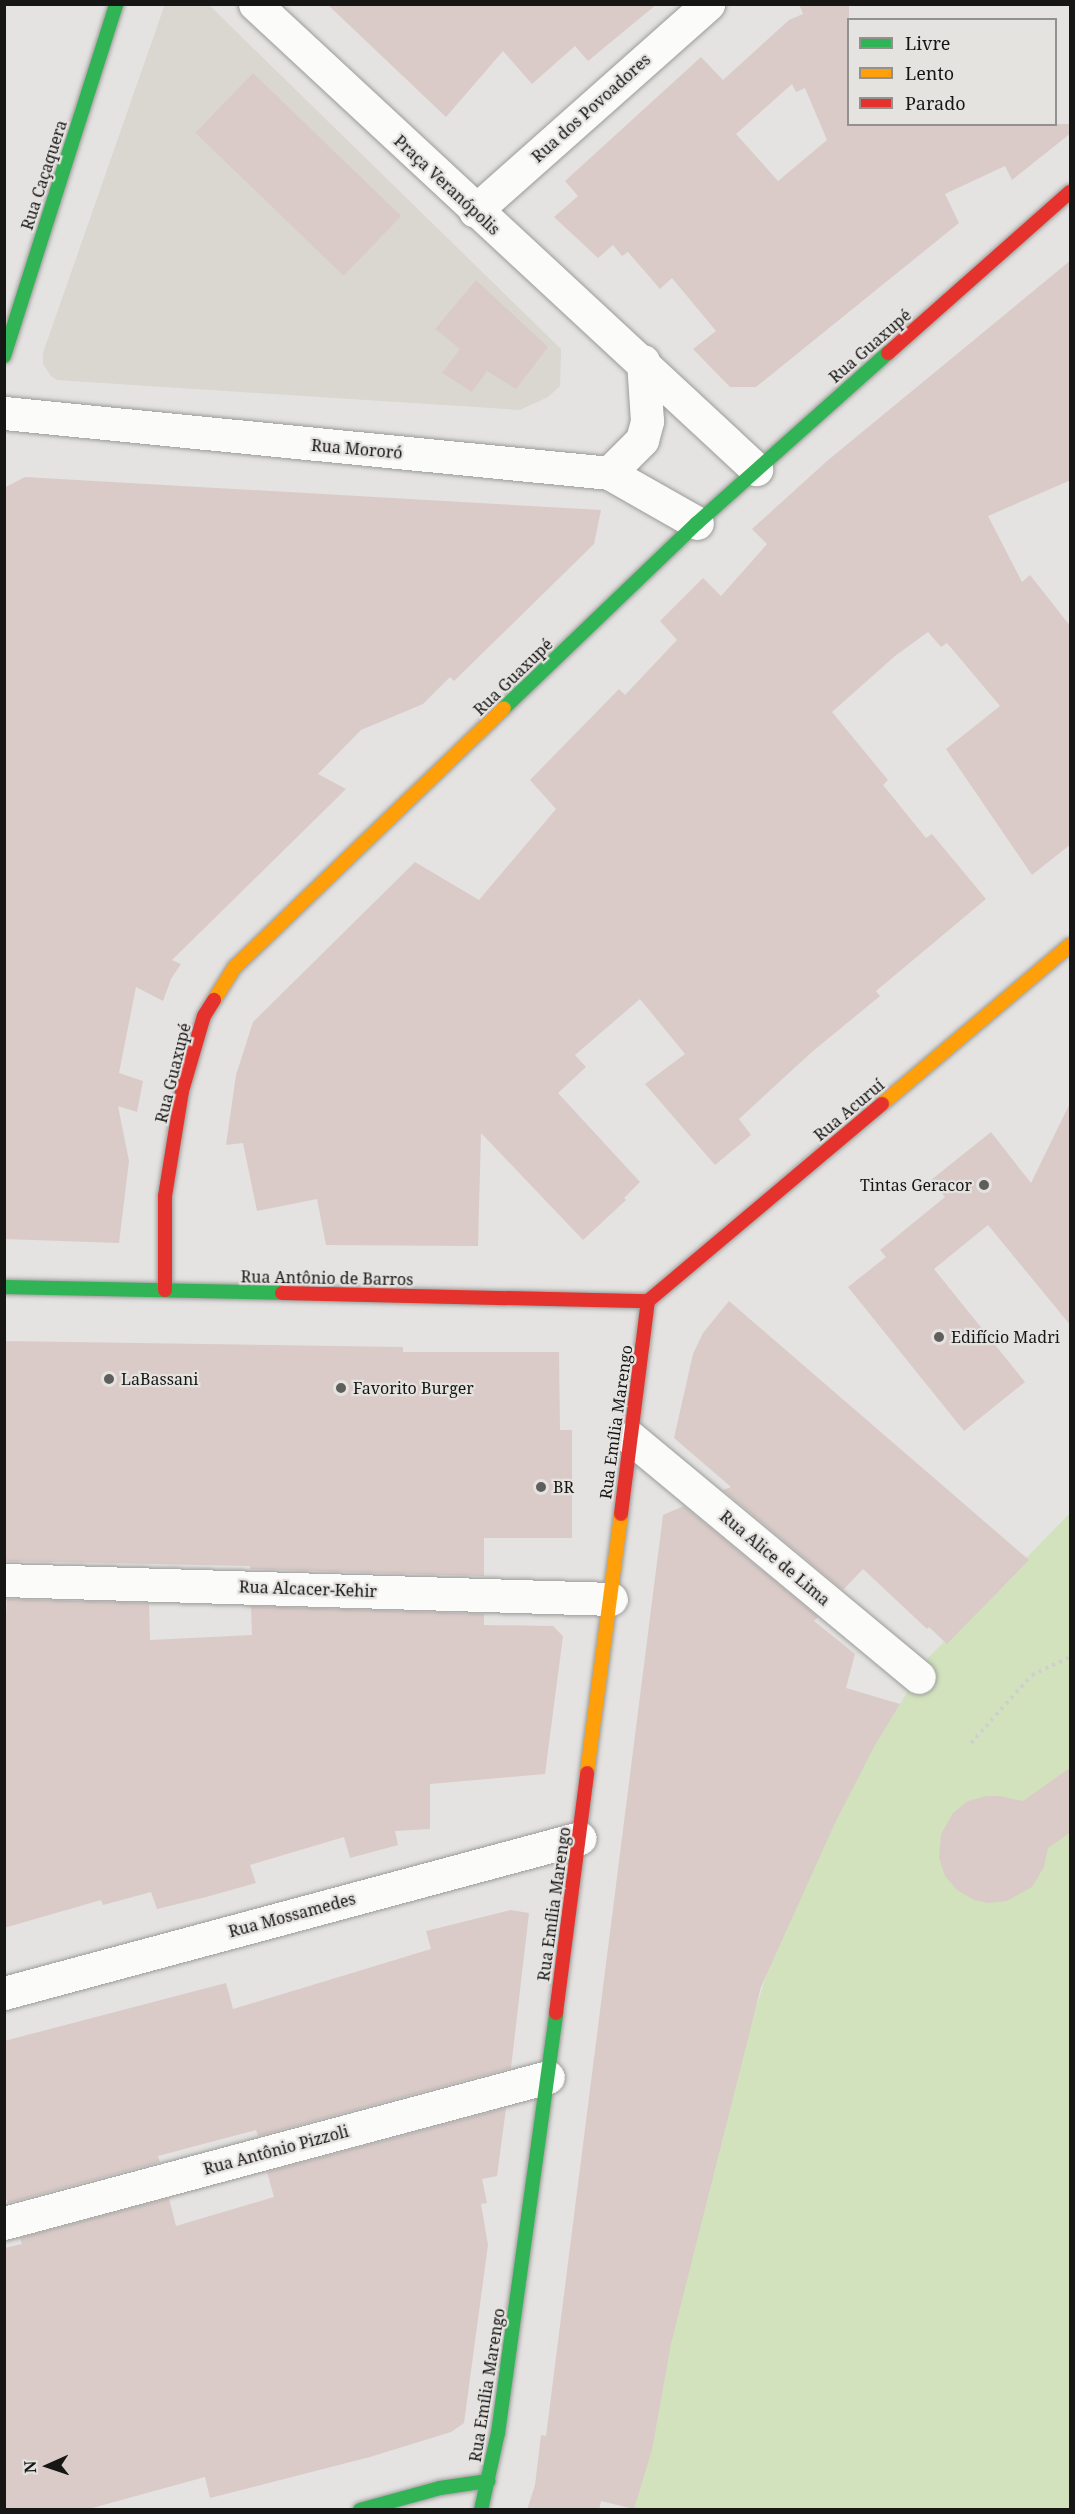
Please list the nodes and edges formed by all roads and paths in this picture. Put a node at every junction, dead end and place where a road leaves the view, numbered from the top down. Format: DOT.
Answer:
graph roads {
  1 [pos="116,4"];
  2 [pos="255,4"];
  3 [pos="708,4"];
  4 [pos="1071,192"];
  5 [pos="475,211"];
  6 [pos="4,356"];
  7 [pos="643,362"];
  8 [pos="4,413"];
  9 [pos="756,469"];
  10 [pos="609,473"];
  11 [pos="697,523"];
  12 [pos="1071,945"];
  13 [pos="4,1287"];
  14 [pos="165,1290"];
  15 [pos="648,1301"];
  16 [pos="631,1438"];
  17 [pos="4,1580"];
  18 [pos="611,1599"];
  19 [pos="1071,1657"];
  20 [pos="919,1677"];
  21 [pos="971,1743"];
  22 [pos="580,1838"];
  23 [pos="4,1993"];
  24 [pos="548,2077"];
  25 [pos="4,2223"];
  26 [pos="488,2481"];
  27 [pos="360,2510"];
  28 [pos="481,2510"];
  1 -- 6 [label="main road, Rua Caçaquera"];
  2 -- 5 [label="street, Praça Veranópolis"];
  3 -- 5 [label="street, Rua dos Povoadores"];
  4 -- 9 [label="main road, Rua Guaxupé"];
  5 -- 7 [label="street, Praça Veranópolis"];
  7 -- 9 [label="street, Praça Veranópolis"];
  7 -- 10 [label="street"];
  8 -- 10 [label="street, Rua Mororó"];
  9 -- 11 [label="main road, Rua Guaxupé"];
  10 -- 11 [label="street, Rua Mororó"];
  11 -- 14 [label="main road, Rua Guaxupé"];
  12 -- 15 [label="main road, Rua Acuruí"];
  13 -- 14 [label="main road, Rua Antônio de Barros"];
  14 -- 15 [label="main road, Rua Antônio de Barros"];
  15 -- 16 [label="main road, Rua Emília Marengo"];
  16 -- 18 [label="main road, Rua Emília Marengo"];
  16 -- 20 [label="street, Rua Alice de Lima"];
  17 -- 18 [label="street, Rua Alcacer-Kehir"];
  18 -- 22 [label="main road, Rua Emília Marengo"];
  19 -- 21 [label="path"];
  22 -- 23 [label="street, Rua Mossamedes"];
  22 -- 24 [label="main road, Rua Emília Marengo"];
  24 -- 25 [label="street, Rua Antônio Pizzoli"];
  24 -- 26 [label="main road, Rua Emília Marengo"];
  26 -- 27 [label="main road"];
  26 -- 28 [label="main road, Rua Emília Marengo"];
}
